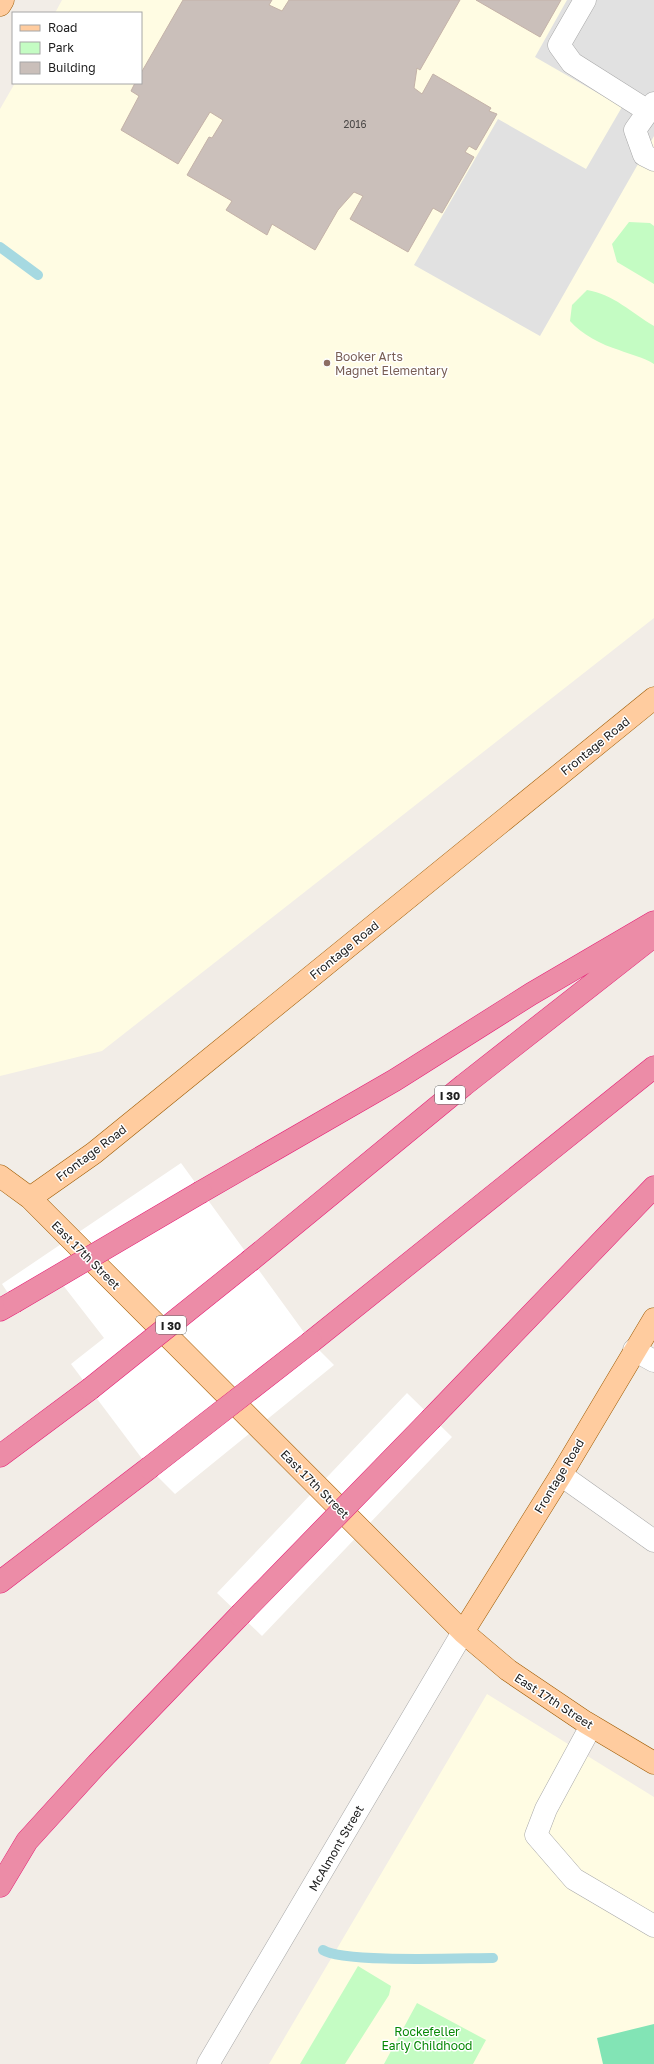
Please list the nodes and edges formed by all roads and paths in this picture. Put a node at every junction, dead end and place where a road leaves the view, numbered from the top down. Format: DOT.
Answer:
graph roads {
  1 [pos="3,0"];
  2 [pos="585,0"];
  3 [pos="0,5"];
  4 [pos="651,107"];
  5 [pos="654,160"];
  6 [pos="654,698"];
  7 [pos="654,922"];
  8 [pos="654,936"];
  9 [pos="654,1067"];
  10 [pos="0,1176"];
  11 [pos="654,1187"];
  12 [pos="30,1198"];
  13 [pos="7,1306"];
  14 [pos="654,1319"];
  15 [pos="634,1350"];
  16 [pos="654,1361"];
  17 [pos="0,1456"];
  18 [pos="561,1475"];
  19 [pos="654,1541"];
  20 [pos="0,1582"];
  21 [pos="463,1632"];
  22 [pos="591,1726"];
  23 [pos="654,1763"];
  24 [pos="0,1886"];
  25 [pos="654,1926"];
  26 [pos="208,2064"];
  1 -- 3 [label="main road"];
  2 -- 4 [label="street"];
  4 -- 5 [label="street"];
  6 -- 12 [label="main road, Frontage Road"];
  7 -- 13 [label="highway, bridge"];
  8 -- 17 [label="highway, I 30, bridge"];
  9 -- 20 [label="highway, bridge"];
  10 -- 12 [label="main road, East 17th Street"];
  11 -- 24 [label="highway, bridge"];
  12 -- 21 [label="main road, East 17th Street"];
  14 -- 15 [label="main road, Frontage Road"];
  15 -- 16 [label="street"];
  15 -- 18 [label="main road, Frontage Road"];
  18 -- 19 [label="street"];
  18 -- 21 [label="main road, Frontage Road"];
  21 -- 22 [label="main road, East 17th Street"];
  21 -- 26 [label="street, McAlmont Street"];
  22 -- 23 [label="main road, East 17th Street"];
  22 -- 25 [label="street"];
}
